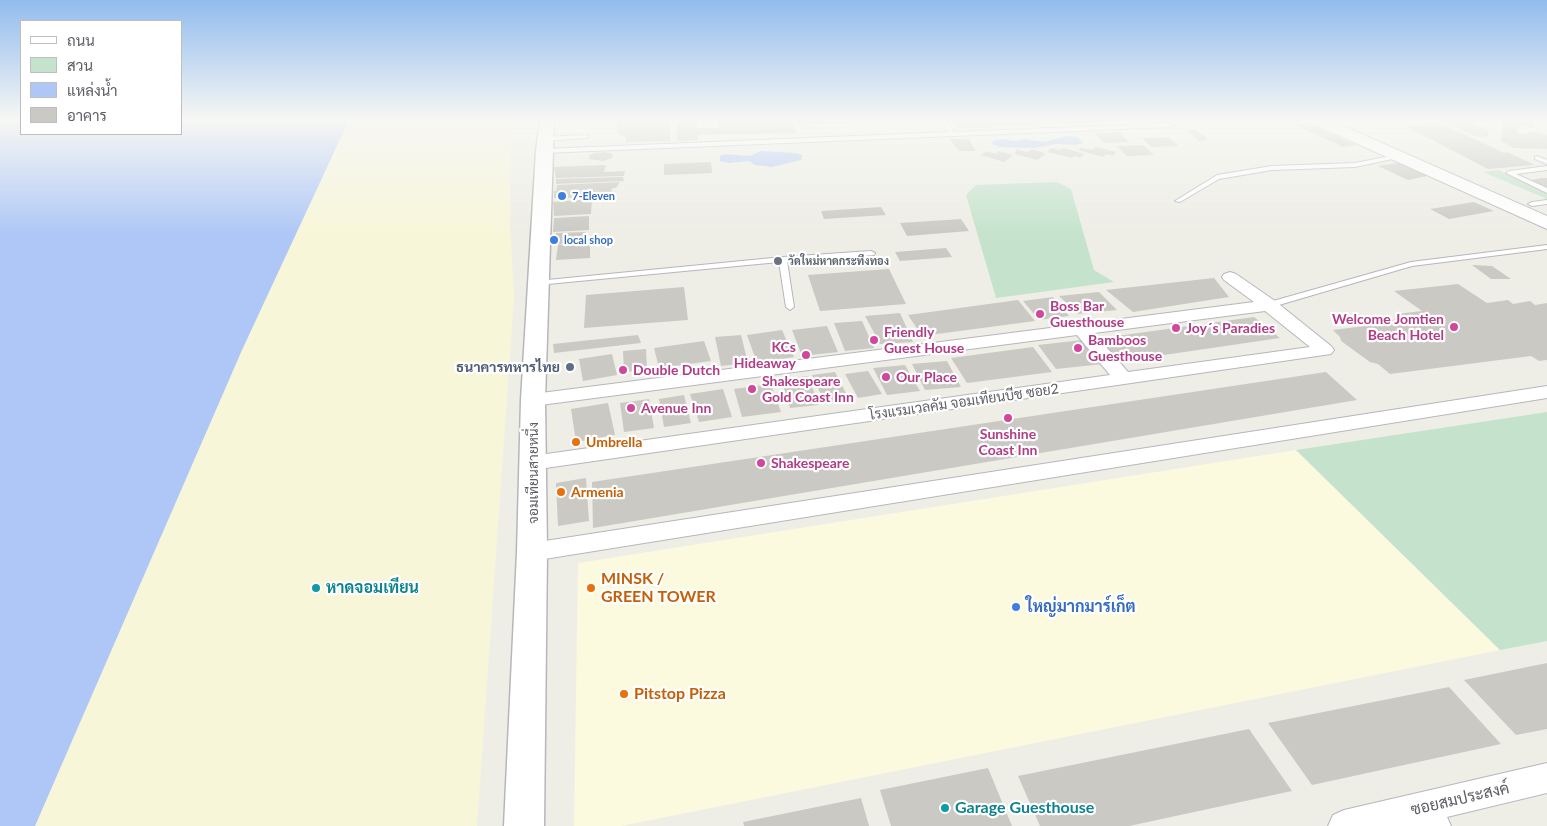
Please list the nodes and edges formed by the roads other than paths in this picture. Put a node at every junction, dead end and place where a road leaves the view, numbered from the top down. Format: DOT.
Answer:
graph roads {
  1 [pos="546,159"];
  2 [pos="1387,159"];
  3 [pos="1406,159"];
  4 [pos="1432,159"];
  5 [pos="1547,168"];
  6 [pos="1547,191"];
  7 [pos="1178,201"];
  8 [pos="1542,206"];
  9 [pos="1547,223"];
  10 [pos="1547,247"];
  11 [pos="872,253"];
  12 [pos="783,259"];
  13 [pos="1230,277"];
  14 [pos="537,283"];
  15 [pos="1269,305"];
  16 [pos="790,307"];
  17 [pos="1082,330"];
  18 [pos="1124,379"];
  19 [pos="1547,392"];
  20 [pos="533,400"];
  21 [pos="532,463"];
  22 [pos="532,552"];
  23 [pos="1547,778"];
  24 [pos="1428,817"];
  25 [pos="524,826"];
  26 [pos="1344,826"];
  1 -- 14 [label="street, จอมเทียนสายหนึ่ง"];
  2 -- 7 [label="lane"];
  3 -- 9 [label="main road"];
  4 -- 8 [label="main road"];
  5 -- 6 [label="lane"];
  10 -- 15 [label="lane"];
  11 -- 12 [label="lane"];
  12 -- 14 [label="lane"];
  12 -- 16 [label="lane"];
  13 -- 15 [label="street"];
  14 -- 20 [label="street, จอมเทียนสายหนึ่ง"];
  15 -- 17 [label="street"];
  15 -- 18 [label="street, โรงแรมเวลคัม จอมเทียนบีช ซอย2"];
  17 -- 18 [label="street"];
  17 -- 20 [label="street"];
  18 -- 21 [label="street, โรงแรมเวลคัม จอมเทียนบีช ซอย2"];
  19 -- 22 [label="street"];
  20 -- 21 [label="street, จอมเทียนสายหนึ่ง"];
  21 -- 22 [label="street, จอมเทียนสายหนึ่ง"];
  22 -- 25 [label="street, จอมเทียนสายหนึ่ง"];
  23 -- 24 [label="street, ซอยสมประสงค์"];
  24 -- 26 [label="street, ซอยสมประสงค์"];
}
